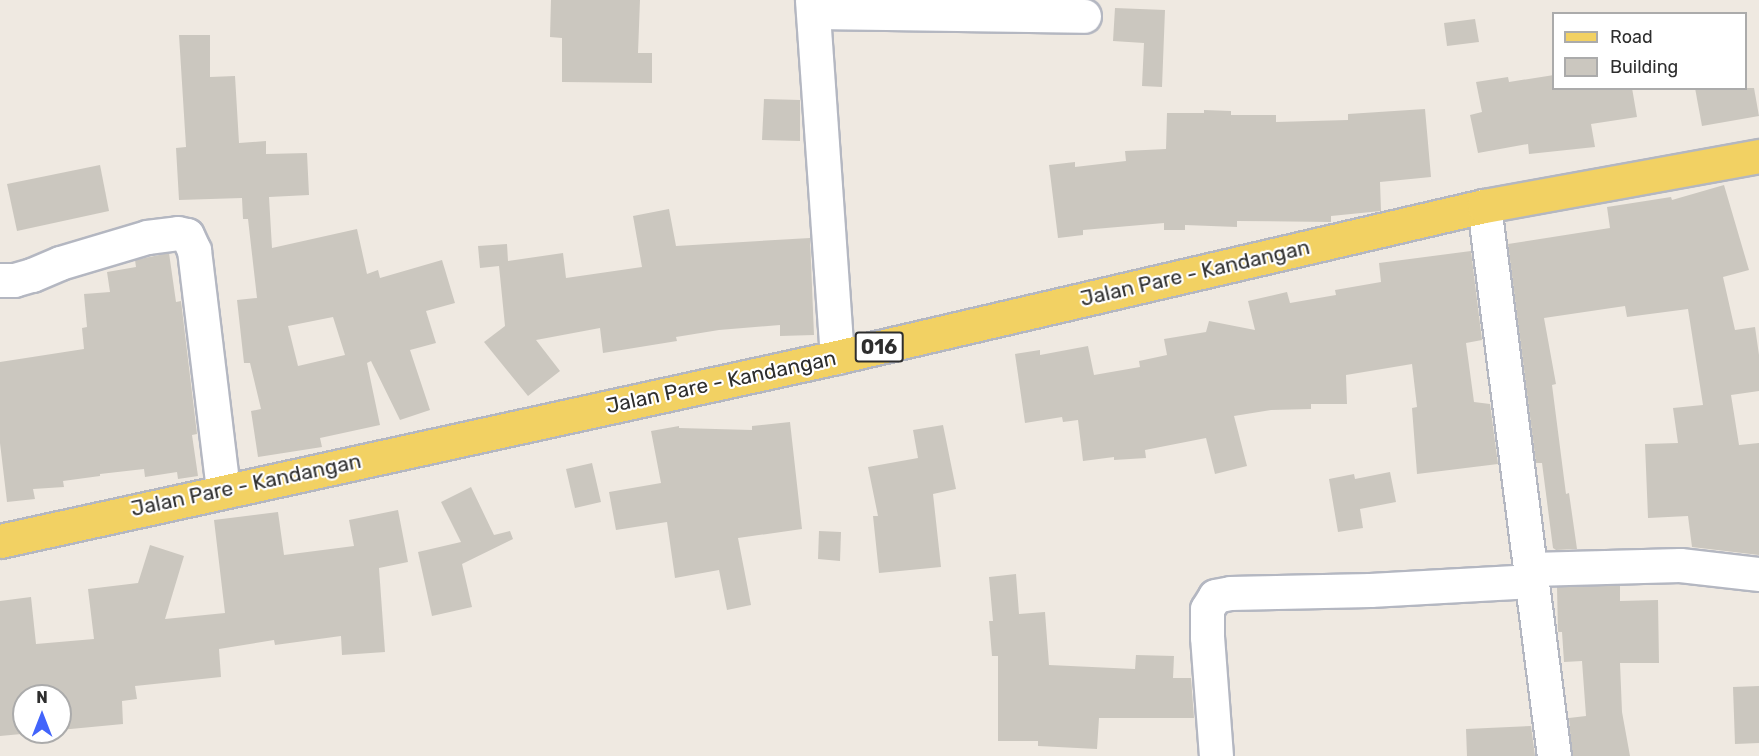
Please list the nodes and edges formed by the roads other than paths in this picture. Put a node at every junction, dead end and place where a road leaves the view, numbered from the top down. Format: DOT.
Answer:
graph roads {
  1 [pos="813,6"];
  2 [pos="1084,15"];
  3 [pos="1759,156"];
  4 [pos="1484,206"];
  5 [pos="0,280"];
  6 [pos="837,357"];
  7 [pos="223,490"];
  8 [pos="0,540"];
  9 [pos="1759,574"];
  10 [pos="1532,575"];
  11 [pos="1216,756"];
  12 [pos="1554,756"];
  1 -- 2 [label="street"];
  1 -- 6 [label="street"];
  3 -- 4 [label="main road, Jalan Pare - Kandangan / 016"];
  4 -- 6 [label="main road, Jalan Pare - Kandangan / 016"];
  4 -- 10 [label="street"];
  5 -- 7 [label="street"];
  6 -- 7 [label="main road, Jalan Pare - Kandangan / 016"];
  7 -- 8 [label="main road, Jalan Pare - Kandangan / 016"];
  9 -- 10 [label="street"];
  10 -- 11 [label="street"];
  10 -- 12 [label="street"];
}
